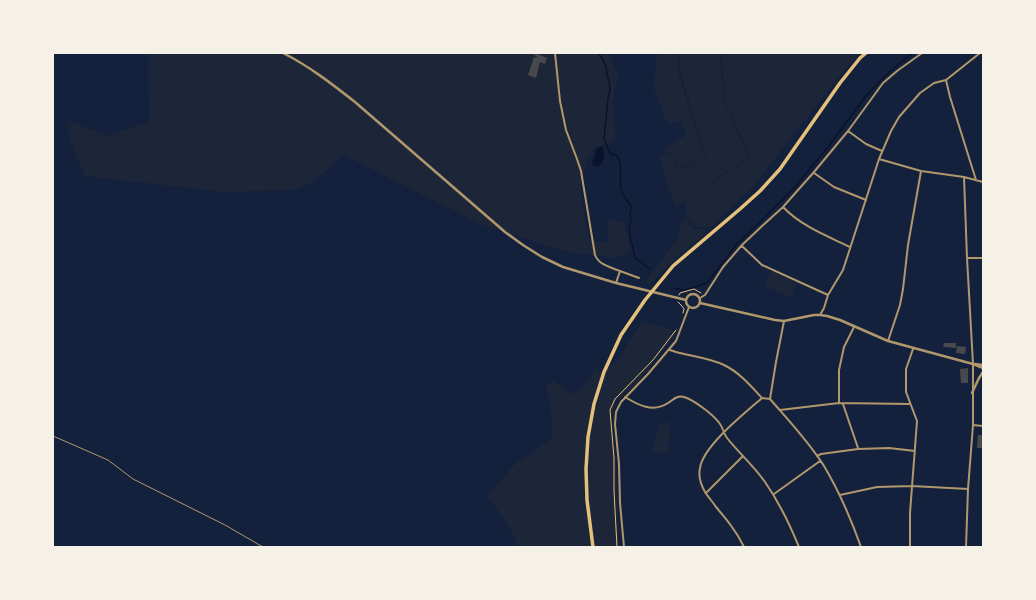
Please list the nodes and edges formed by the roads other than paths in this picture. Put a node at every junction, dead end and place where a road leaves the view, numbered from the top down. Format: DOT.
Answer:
graph roads {
  1 [pos="283,53"];
  2 [pos="555,53"];
  3 [pos="866,53"];
  4 [pos="922,53"];
  5 [pos="980,53"];
  6 [pos="946,80"];
  7 [pos="848,132"];
  8 [pos="882,151"];
  9 [pos="879,159"];
  10 [pos="921,171"];
  11 [pos="814,172"];
  12 [pos="964,177"];
  13 [pos="976,180"];
  14 [pos="983,182"];
  15 [pos="866,200"];
  16 [pos="783,207"];
  17 [pos="742,246"];
  18 [pos="850,247"];
  19 [pos="967,258"];
  20 [pos="983,258"];
  21 [pos="620,271"];
  22 [pos="639,278"];
  23 [pos="616,283"];
  24 [pos="828,295"];
  25 [pos="700,298"];
  26 [pos="686,300"];
  27 [pos="700,303"];
  28 [pos="689,307"];
  29 [pos="820,315"];
  30 [pos="784,321"];
  31 [pos="854,327"];
  32 [pos="888,341"];
  33 [pos="913,349"];
  34 [pos="670,350"];
  35 [pos="973,364"];
  36 [pos="983,365"];
  37 [pos="983,368"];
  38 [pos="983,372"];
  39 [pos="972,393"];
  40 [pos="626,397"];
  41 [pos="762,398"];
  42 [pos="770,399"];
  43 [pos="838,403"];
  44 [pos="843,404"];
  45 [pos="910,404"];
  46 [pos="780,410"];
  47 [pos="973,425"];
  48 [pos="983,426"];
  49 [pos="724,431"];
  50 [pos="53,436"];
  51 [pos="858,449"];
  52 [pos="915,451"];
  53 [pos="743,456"];
  54 [pos="817,456"];
  55 [pos="820,461"];
  56 [pos="912,486"];
  57 [pos="968,488"];
  58 [pos="706,493"];
  59 [pos="774,495"];
  60 [pos="840,496"];
  61 [pos="263,547"];
  62 [pos="594,547"];
  63 [pos="624,547"];
  64 [pos="744,547"];
  65 [pos="799,547"];
  66 [pos="861,547"];
  67 [pos="910,547"];
  68 [pos="966,547"];
  1 -- 23 [label="street"];
  2 -- 21 [label="street"];
  3 -- 62 [label="main road"];
  4 -- 7 [label="street"];
  5 -- 6 [label="street"];
  6 -- 8 [label="street"];
  6 -- 13 [label="street"];
  7 -- 8 [label="street"];
  7 -- 11 [label="street"];
  8 -- 9 [label="street"];
  9 -- 10 [label="street"];
  9 -- 15 [label="street"];
  10 -- 12 [label="street"];
  10 -- 32 [label="street"];
  11 -- 15 [label="street"];
  11 -- 16 [label="street"];
  12 -- 13 [label="street"];
  12 -- 19 [label="street"];
  13 -- 14 [label="street"];
  15 -- 18 [label="street"];
  16 -- 17 [label="street"];
  16 -- 18 [label="street"];
  17 -- 24 [label="street"];
  17 -- 25 [label="street"];
  18 -- 24 [label="street"];
  19 -- 20 [label="street"];
  19 -- 35 [label="street"];
  21 -- 22 [label="street"];
  21 -- 23 [label="street"];
  23 -- 26 [label="street"];
  24 -- 29 [label="street"];
  25 -- 26 [label="street"];
  25 -- 27 [label="street"];
  26 -- 28 [label="street"];
  27 -- 28 [label="street"];
  27 -- 30 [label="street"];
  28 -- 34 [label="street"];
  29 -- 30 [label="street"];
  29 -- 31 [label="street"];
  30 -- 42 [label="street"];
  31 -- 32 [label="street"];
  31 -- 43 [label="street"];
  32 -- 33 [label="street"];
  33 -- 35 [label="street"];
  33 -- 45 [label="street"];
  34 -- 40 [label="street"];
  34 -- 41 [label="street"];
  35 -- 36 [label="street"];
  35 -- 37 [label="street"];
  35 -- 39 [label="street"];
  38 -- 39 [label="street"];
  39 -- 47 [label="street"];
  40 -- 49 [label="street"];
  40 -- 63 [label="street"];
  41 -- 42 [label="street"];
  41 -- 49 [label="street"];
  42 -- 46 [label="street"];
  43 -- 44 [label="street"];
  43 -- 46 [label="street"];
  44 -- 45 [label="street"];
  44 -- 51 [label="street"];
  45 -- 52 [label="street"];
  46 -- 54 [label="street"];
  47 -- 48 [label="street"];
  47 -- 57 [label="street"];
  49 -- 53 [label="street"];
  49 -- 58 [label="street"];
  50 -- 61 [label="lane"];
  51 -- 52 [label="street"];
  51 -- 54 [label="street"];
  52 -- 56 [label="street"];
  53 -- 58 [label="street"];
  53 -- 59 [label="street"];
  54 -- 55 [label="street"];
  55 -- 59 [label="street"];
  55 -- 60 [label="street"];
  56 -- 57 [label="street"];
  56 -- 60 [label="street"];
  56 -- 67 [label="street"];
  57 -- 68 [label="street"];
  58 -- 64 [label="street"];
  59 -- 65 [label="street"];
  60 -- 66 [label="street"];
}
